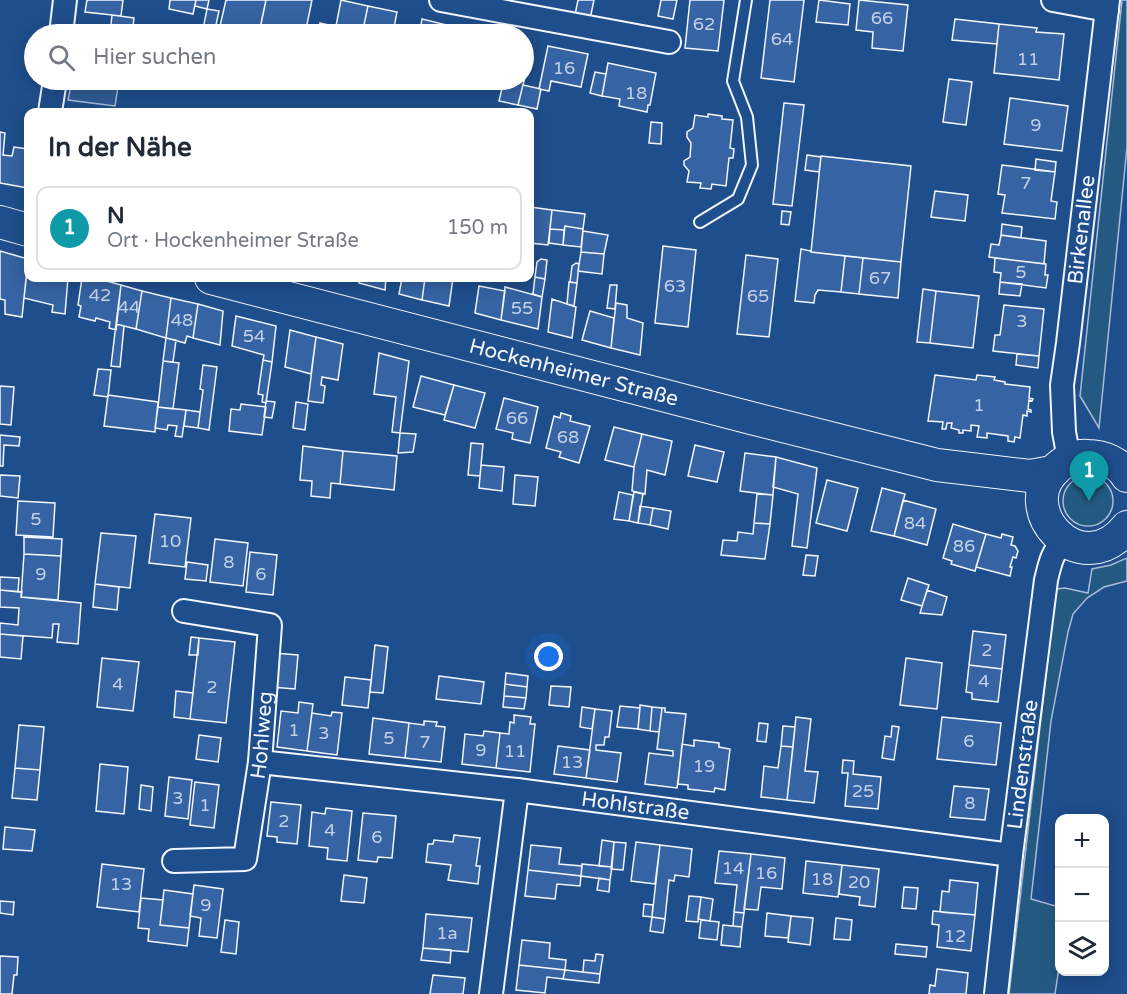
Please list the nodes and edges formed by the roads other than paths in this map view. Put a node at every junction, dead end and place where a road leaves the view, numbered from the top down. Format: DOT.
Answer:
graph roads {
  1 [pos="65,0"];
  2 [pos="441,0"];
  3 [pos="746,0"];
  4 [pos="1053,0"];
  5 [pos="1108,5"];
  6 [pos="62,24"];
  7 [pos="669,42"];
  8 [pos="53,90"];
  9 [pos="51,108"];
  10 [pos="0,222"];
  11 [pos="700,222"];
  12 [pos="24,229"];
  13 [pos="226,282"];
  14 [pos="937,465"];
  15 [pos="1060,466"];
  16 [pos="1127,477"];
  17 [pos="1043,511"];
  18 [pos="1125,532"];
  19 [pos="1064,541"];
  20 [pos="183,611"];
  21 [pos="260,762"];
  22 [pos="517,790"];
  23 [pos="1011,855"];
  24 [pos="174,861"];
  25 [pos="491,994"];
  26 [pos="996,994"];
  1 -- 6 [label="street"];
  2 -- 7 [label="street"];
  3 -- 11 [label="lane"];
  4 -- 5 [label="street"];
  5 -- 15 [label="street, Birkenallee"];
  8 -- 9 [label="street"];
  10 -- 12 [label="street"];
  13 -- 14 [label="street, Hockenheimer Straße"];
  14 -- 15 [label="street, Hockenheimer Straße"];
  14 -- 17 [label="street, Hockenheimer Straße"];
  15 -- 16 [label="street, Hockenheimer Straße"];
  15 -- 17 [label="street"];
  17 -- 19 [label="street, Hockenheimer Straße"];
  18 -- 19 [label="street"];
  19 -- 23 [label="street, Lindenstraße"];
  20 -- 21 [label="street, Hohlweg"];
  21 -- 22 [label="street, Hohlstraße"];
  21 -- 24 [label="street, Hohlweg"];
  22 -- 23 [label="street, Hohlstraße"];
  22 -- 25 [label="street"];
  23 -- 26 [label="street, Lindenstraße"];
}
